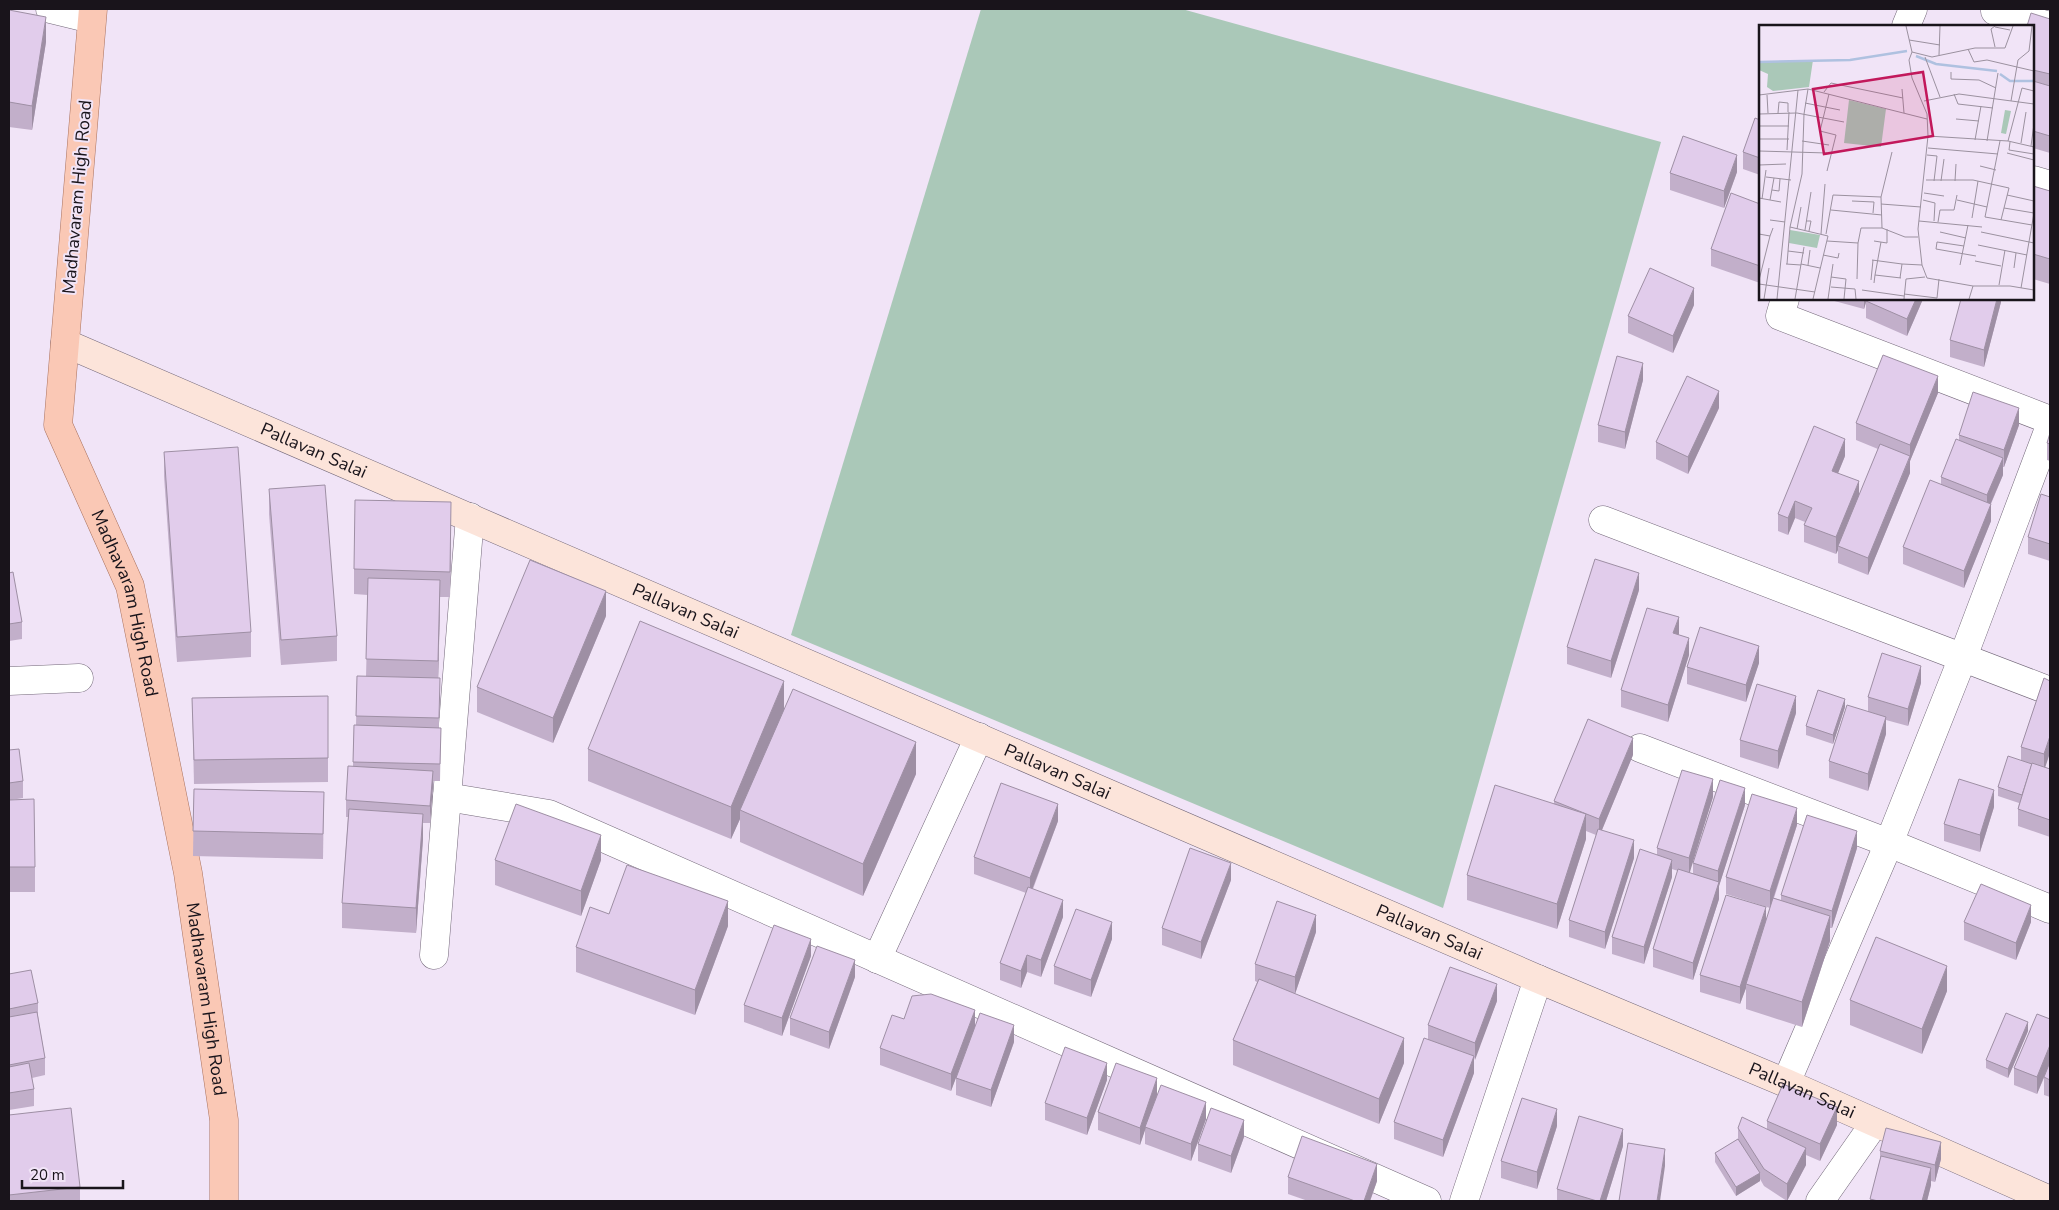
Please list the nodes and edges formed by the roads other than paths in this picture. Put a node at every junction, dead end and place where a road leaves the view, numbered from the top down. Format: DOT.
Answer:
graph roads {
  1 [pos="50,9"];
  2 [pos="1913,9"];
  3 [pos="1995,11"];
  4 [pos="92,14"];
  5 [pos="1906,25"];
  6 [pos="2050,26"];
  7 [pos="2034,180"];
  8 [pos="2050,185"];
  9 [pos="1785,300"];
  10 [pos="65,343"];
  11 [pos="2050,420"];
  12 [pos="2050,426"];
  13 [pos="470,518"];
  14 [pos="1603,520"];
  15 [pos="1963,657"];
  16 [pos="79,678"];
  17 [pos="9,681"];
  18 [pos="2050,691"];
  19 [pos="979,737"];
  20 [pos="1640,748"];
  21 [pos="447,797"];
  22 [pos="1889,842"];
  23 [pos="2050,909"];
  24 [pos="434,955"];
  25 [pos="877,959"];
  26 [pos="1538,979"];
  27 [pos="1786,1084"];
  28 [pos="1874,1124"];
  29 [pos="2050,1200"];
  30 [pos="224,1201"];
  31 [pos="1427,1201"];
  32 [pos="1464,1201"];
  33 [pos="1820,1201"];
  1 -- 4 [label="street"];
  2 -- 5 [label="street"];
  3 -- 6 [label="street"];
  4 -- 10 [label="main road, Madhavaram High Road"];
  7 -- 8 [label="street"];
  9 -- 11 [label="street"];
  10 -- 13 [label="street, Pallavan Salai"];
  10 -- 30 [label="main road, Madhavaram High Road"];
  12 -- 15 [label="street"];
  13 -- 19 [label="street, Pallavan Salai"];
  13 -- 21 [label="street"];
  14 -- 15 [label="street"];
  15 -- 18 [label="street"];
  15 -- 22 [label="street"];
  16 -- 17 [label="street"];
  19 -- 25 [label="street"];
  19 -- 26 [label="street, Pallavan Salai"];
  20 -- 22 [label="street"];
  21 -- 24 [label="street"];
  21 -- 25 [label="street"];
  22 -- 23 [label="street"];
  22 -- 27 [label="street"];
  25 -- 31 [label="street"];
  26 -- 27 [label="street, Pallavan Salai"];
  26 -- 32 [label="street"];
  27 -- 28 [label="street, Pallavan Salai"];
  28 -- 29 [label="street, Pallavan Salai"];
  28 -- 33 [label="street"];
}
